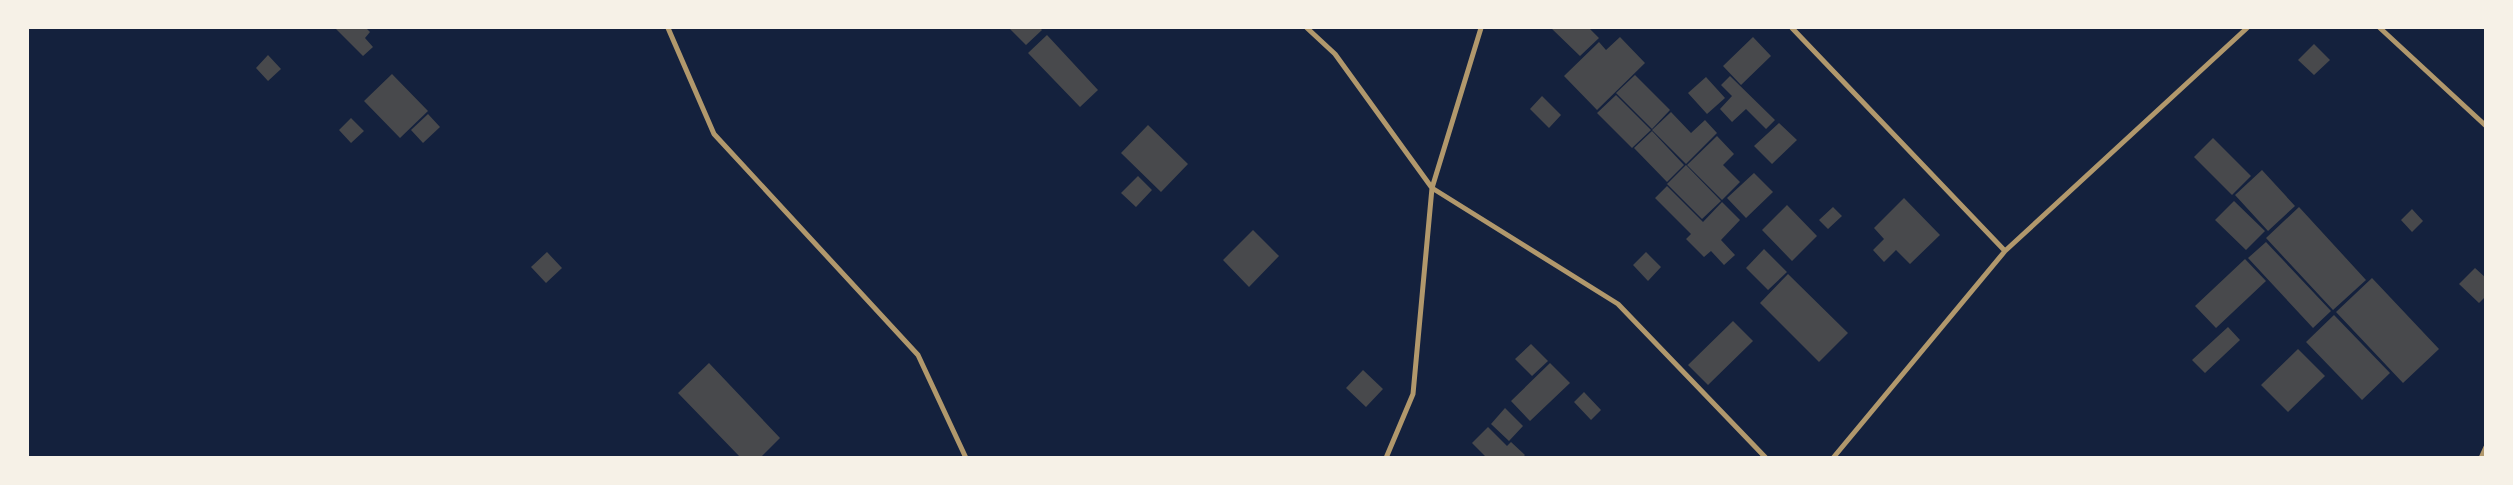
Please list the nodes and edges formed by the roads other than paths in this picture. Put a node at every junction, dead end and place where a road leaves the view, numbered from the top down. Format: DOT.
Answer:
graph roads {
  1 [pos="668,28"];
  2 [pos="1307,28"];
  3 [pos="1481,28"];
  4 [pos="1792,28"];
  5 [pos="2247,28"];
  6 [pos="2380,28"];
  7 [pos="2486,126"];
  8 [pos="1432,188"];
  9 [pos="2005,251"];
  10 [pos="2486,447"];
  11 [pos="966,458"];
  12 [pos="1386,458"];
  13 [pos="1766,458"];
  14 [pos="1833,458"];
  15 [pos="2481,458"];
  1 -- 11 [label="street"];
  2 -- 8 [label="street"];
  3 -- 8 [label="street"];
  4 -- 9 [label="street"];
  5 -- 9 [label="street"];
  6 -- 7 [label="street"];
  8 -- 12 [label="street"];
  8 -- 13 [label="street"];
  9 -- 14 [label="street"];
  10 -- 15 [label="street"];
}
